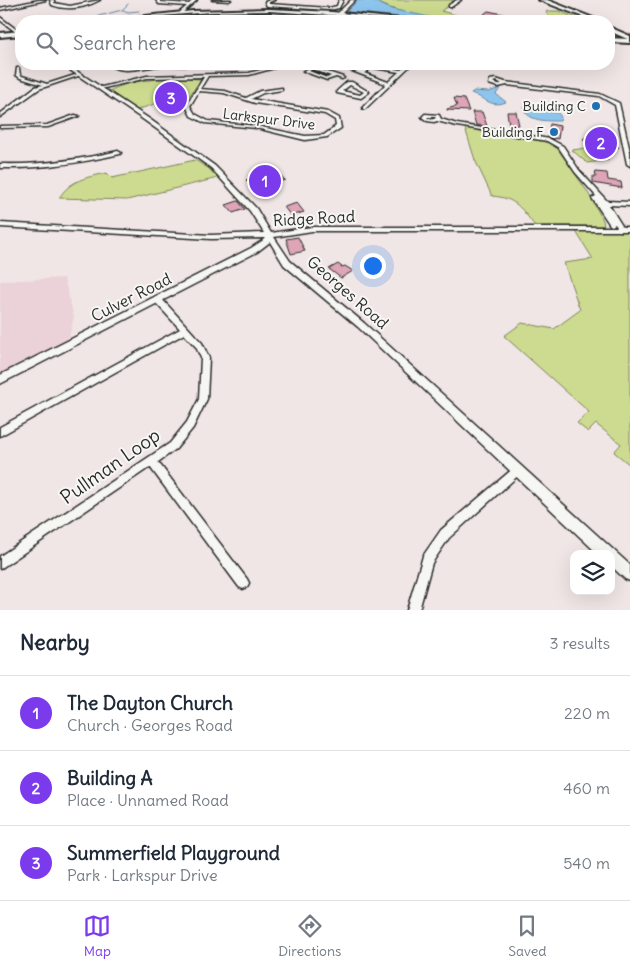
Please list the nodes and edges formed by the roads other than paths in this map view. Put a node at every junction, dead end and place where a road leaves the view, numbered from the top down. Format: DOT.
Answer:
graph roads {
  1 [pos="15,0"];
  2 [pos="44,0"];
  3 [pos="52,0"];
  4 [pos="98,0"];
  5 [pos="158,0"];
  6 [pos="195,0"];
  7 [pos="214,0"];
  8 [pos="229,0"];
  9 [pos="274,0"];
  10 [pos="341,0"];
  11 [pos="353,0"];
  12 [pos="459,0"];
  13 [pos="534,0"];
  14 [pos="542,0"];
  15 [pos="27,2"];
  16 [pos="188,5"];
  17 [pos="450,6"];
  18 [pos="0,9"];
  19 [pos="180,13"];
  20 [pos="160,15"];
  21 [pos="164,15"];
  22 [pos="337,15"];
  23 [pos="573,15"];
  24 [pos="582,15"];
  25 [pos="0,19"];
  26 [pos="15,29"];
  27 [pos="615,30"];
  28 [pos="615,31"];
  29 [pos="15,32"];
  30 [pos="0,34"];
  31 [pos="630,34"];
  32 [pos="615,38"];
  33 [pos="630,39"];
  34 [pos="18,70"];
  35 [pos="72,70"];
  36 [pos="184,70"];
  37 [pos="265,70"];
  38 [pos="308,70"];
  39 [pos="318,70"];
  40 [pos="357,70"];
  41 [pos="360,71"];
  42 [pos="402,71"];
  43 [pos="79,75"];
  44 [pos="181,76"];
  45 [pos="206,76"];
  46 [pos="335,76"];
  47 [pos="504,82"];
  48 [pos="350,83"];
  49 [pos="45,84"];
  50 [pos="389,84"];
  51 [pos="102,89"];
  52 [pos="280,89"];
  53 [pos="198,90"];
  54 [pos="365,94"];
  55 [pos="375,98"];
  56 [pos="247,99"];
  57 [pos="365,108"];
  58 [pos="0,116"];
  59 [pos="77,116"];
  60 [pos="437,116"];
  61 [pos="0,127"];
  62 [pos="118,153"];
  63 [pos="630,164"];
  64 [pos="0,166"];
  65 [pos="602,204"];
  66 [pos="630,204"];
  67 [pos="0,225"];
  68 [pos="622,229"];
  69 [pos="271,235"];
  70 [pos="254,250"];
  71 [pos="279,250"];
  72 [pos="158,300"];
  73 [pos="186,330"];
  74 [pos="0,380"];
  75 [pos="0,432"];
  76 [pos="151,461"];
  77 [pos="518,470"];
  78 [pos="604,550"];
  79 [pos="615,561"];
  80 [pos="0,563"];
  81 [pos="630,574"];
  82 [pos="243,583"];
  83 [pos="413,610"];
  1 -- 15 [label="street"];
  2 -- 15 [label="street"];
  3 -- 4 [label="street"];
  5 -- 16 [label="street"];
  6 -- 16 [label="street"];
  7 -- 8 [label="street"];
  9 -- 10 [label="street"];
  11 -- 22 [label="street"];
  12 -- 17 [label="street"];
  13 -- 23 [label="highway"];
  14 -- 24 [label="highway"];
  15 -- 18 [label="street"];
  16 -- 19 [label="street"];
  19 -- 20 [label="main road"];
  19 -- 21 [label="main road"];
  19 -- 22 [label="main road"];
  25 -- 26 [label="street"];
  27 -- 31 [label="highway"];
  28 -- 33 [label="highway"];
  29 -- 30 [label="main road"];
  32 -- 33 [label="main road"];
  34 -- 49 [label="street"];
  35 -- 43 [label="street, Georges Road"];
  36 -- 44 [label="street"];
  37 -- 45 [label="street"];
  38 -- 46 [label="street"];
  39 -- 46 [label="street"];
  40 -- 41 [label="street"];
  41 -- 42 [label="street"];
  41 -- 50 [label="street"];
  42 -- 50 [label="street"];
  43 -- 49 [label="street"];
  43 -- 51 [label="street, Georges Road"];
  44 -- 45 [label="street"];
  44 -- 51 [label="street"];
  45 -- 53 [label="street, Larkspur Drive"];
  46 -- 48 [label="street"];
  47 -- 63 [label="street"];
  48 -- 54 [label="street"];
  48 -- 54 [label="street"];
  49 -- 58 [label="street"];
  50 -- 55 [label="street"];
  51 -- 69 [label="street, Georges Road"];
  52 -- 56 [label="street"];
  53 -- 56 [label="street, Larkspur Drive"];
  53 -- 56 [label="street, Larkspur Drive"];
  54 -- 55 [label="street"];
  55 -- 57 [label="street"];
  59 -- 61 [label="street"];
  60 -- 65 [label="street"];
  62 -- 64 [label="street"];
  65 -- 66 [label="street"];
  65 -- 68 [label="street"];
  67 -- 69 [label="street, Ridge Road"];
  68 -- 69 [label="street, Ridge Road"];
  69 -- 70 [label="street, Culver Road"];
  69 -- 71 [label="street, Georges Road"];
  70 -- 71 [label="street"];
  70 -- 72 [label="street, Culver Road"];
  71 -- 77 [label="street, Georges Road"];
  72 -- 73 [label="street, Pullman Loop"];
  72 -- 74 [label="street, Culver Road"];
  73 -- 75 [label="street"];
  73 -- 76 [label="street, Pullman Loop"];
  76 -- 80 [label="street, Pullman Loop"];
  76 -- 82 [label="street"];
  77 -- 78 [label="street, Georges Road"];
  77 -- 83 [label="street"];
  79 -- 81 [label="street"];
}
